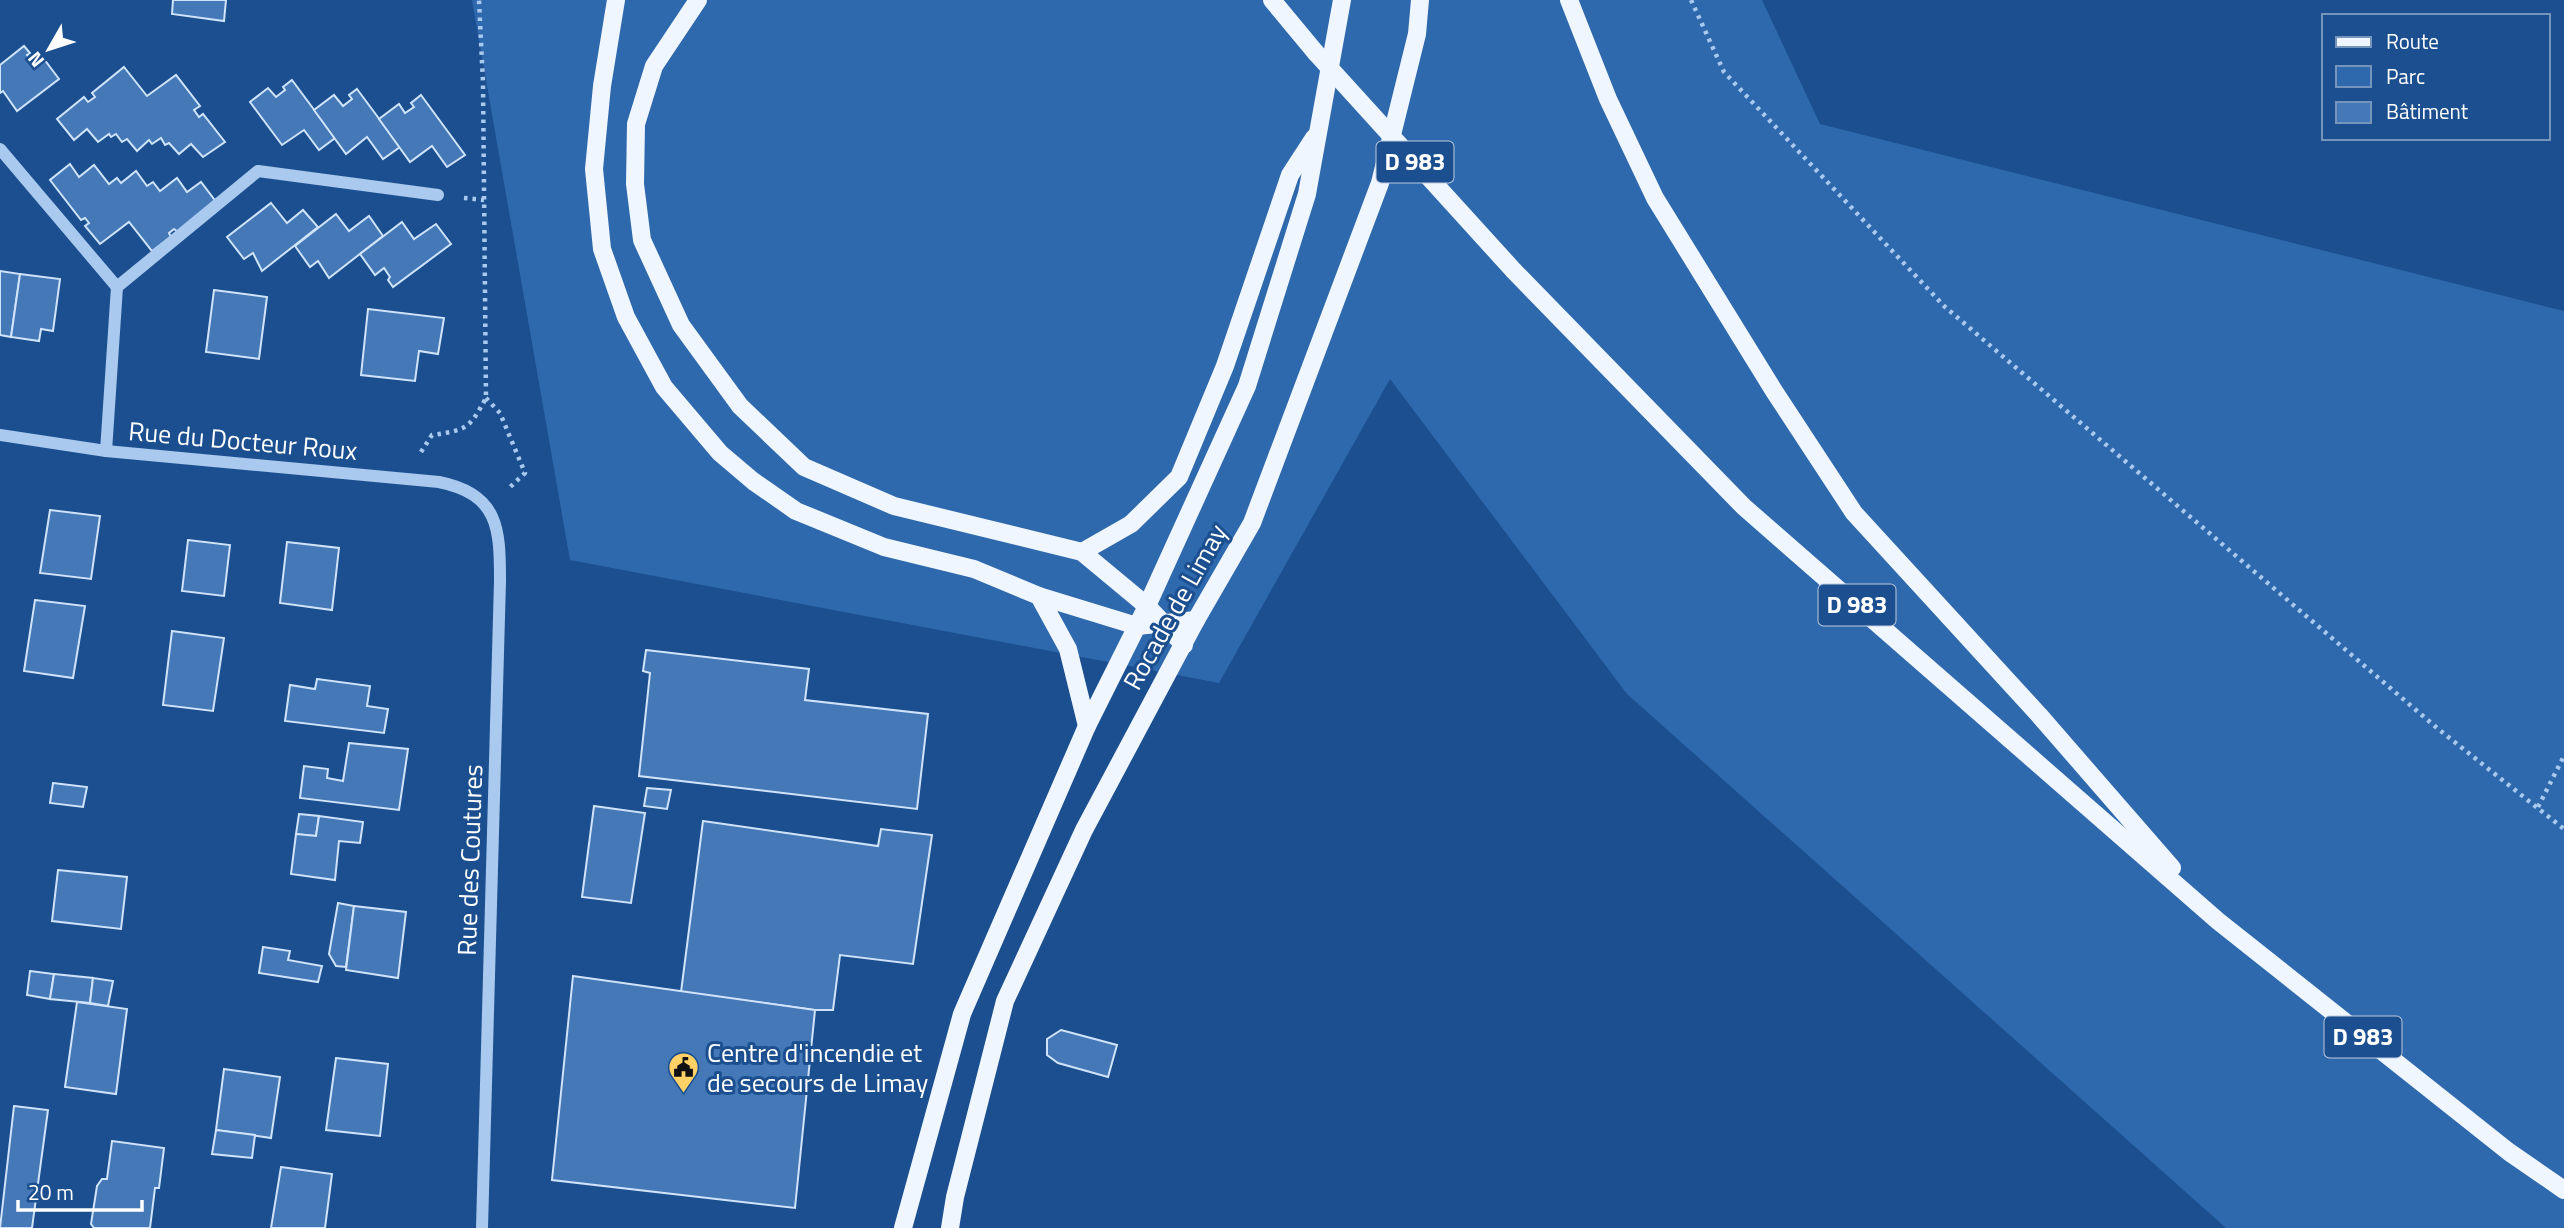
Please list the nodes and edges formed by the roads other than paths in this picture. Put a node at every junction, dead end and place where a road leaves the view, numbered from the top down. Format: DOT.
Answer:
graph roads {
  1 [pos="616,0"];
  2 [pos="698,0"];
  3 [pos="1258,0"];
  4 [pos="1272,0"];
  5 [pos="1342,0"];
  6 [pos="1420,0"];
  7 [pos="1569,0"];
  8 [pos="1295,29"];
  9 [pos="1319,129"];
  10 [pos="0,149"];
  11 [pos="438,195"];
  12 [pos="117,287"];
  13 [pos="0,435"];
  14 [pos="106,451"];
  15 [pos="484,503"];
  16 [pos="1083,552"];
  17 [pos="1039,596"];
  18 [pos="1147,607"];
  19 [pos="1196,620"];
  20 [pos="1160,622"];
  21 [pos="1137,626"];
  22 [pos="1184,645"];
  23 [pos="1087,726"];
  24 [pos="2218,920"];
  25 [pos="2564,1190"];
  26 [pos="482,1228"];
  27 [pos="903,1228"];
  28 [pos="950,1228"];
  1 -- 17 [label="main road"];
  2 -- 16 [label="main road"];
  3 -- 8 [label="main road"];
  4 -- 8 [label="main road, D 983"];
  5 -- 9 [label="main road, Rocade de Limay"];
  6 -- 19 [label="main road, Rocade de Limay"];
  7 -- 24 [label="main road"];
  8 -- 24 [label="main road, D 983, bridge"];
  9 -- 16 [label="main road"];
  9 -- 18 [label="main road, Rocade de Limay"];
  10 -- 12 [label="street"];
  11 -- 12 [label="street"];
  12 -- 14 [label="street"];
  13 -- 14 [label="street, Rue du Docteur Roux"];
  14 -- 15 [label="street, Rue du Docteur Roux"];
  15 -- 26 [label="street, Rue des Coutures"];
  16 -- 18 [label="main road"];
  17 -- 21 [label="main road"];
  17 -- 23 [label="main road"];
  18 -- 20 [label="main road"];
  18 -- 21 [label="main road, Rocade de Limay"];
  19 -- 20 [label="main road"];
  19 -- 22 [label="main road, Rocade de Limay"];
  20 -- 21 [label="main road"];
  20 -- 22 [label="main road"];
  21 -- 23 [label="main road, Rocade de Limay"];
  22 -- 28 [label="main road, Rocade de Limay"];
  23 -- 27 [label="main road, Rocade de Limay"];
  24 -- 25 [label="main road, D 983"];
}
